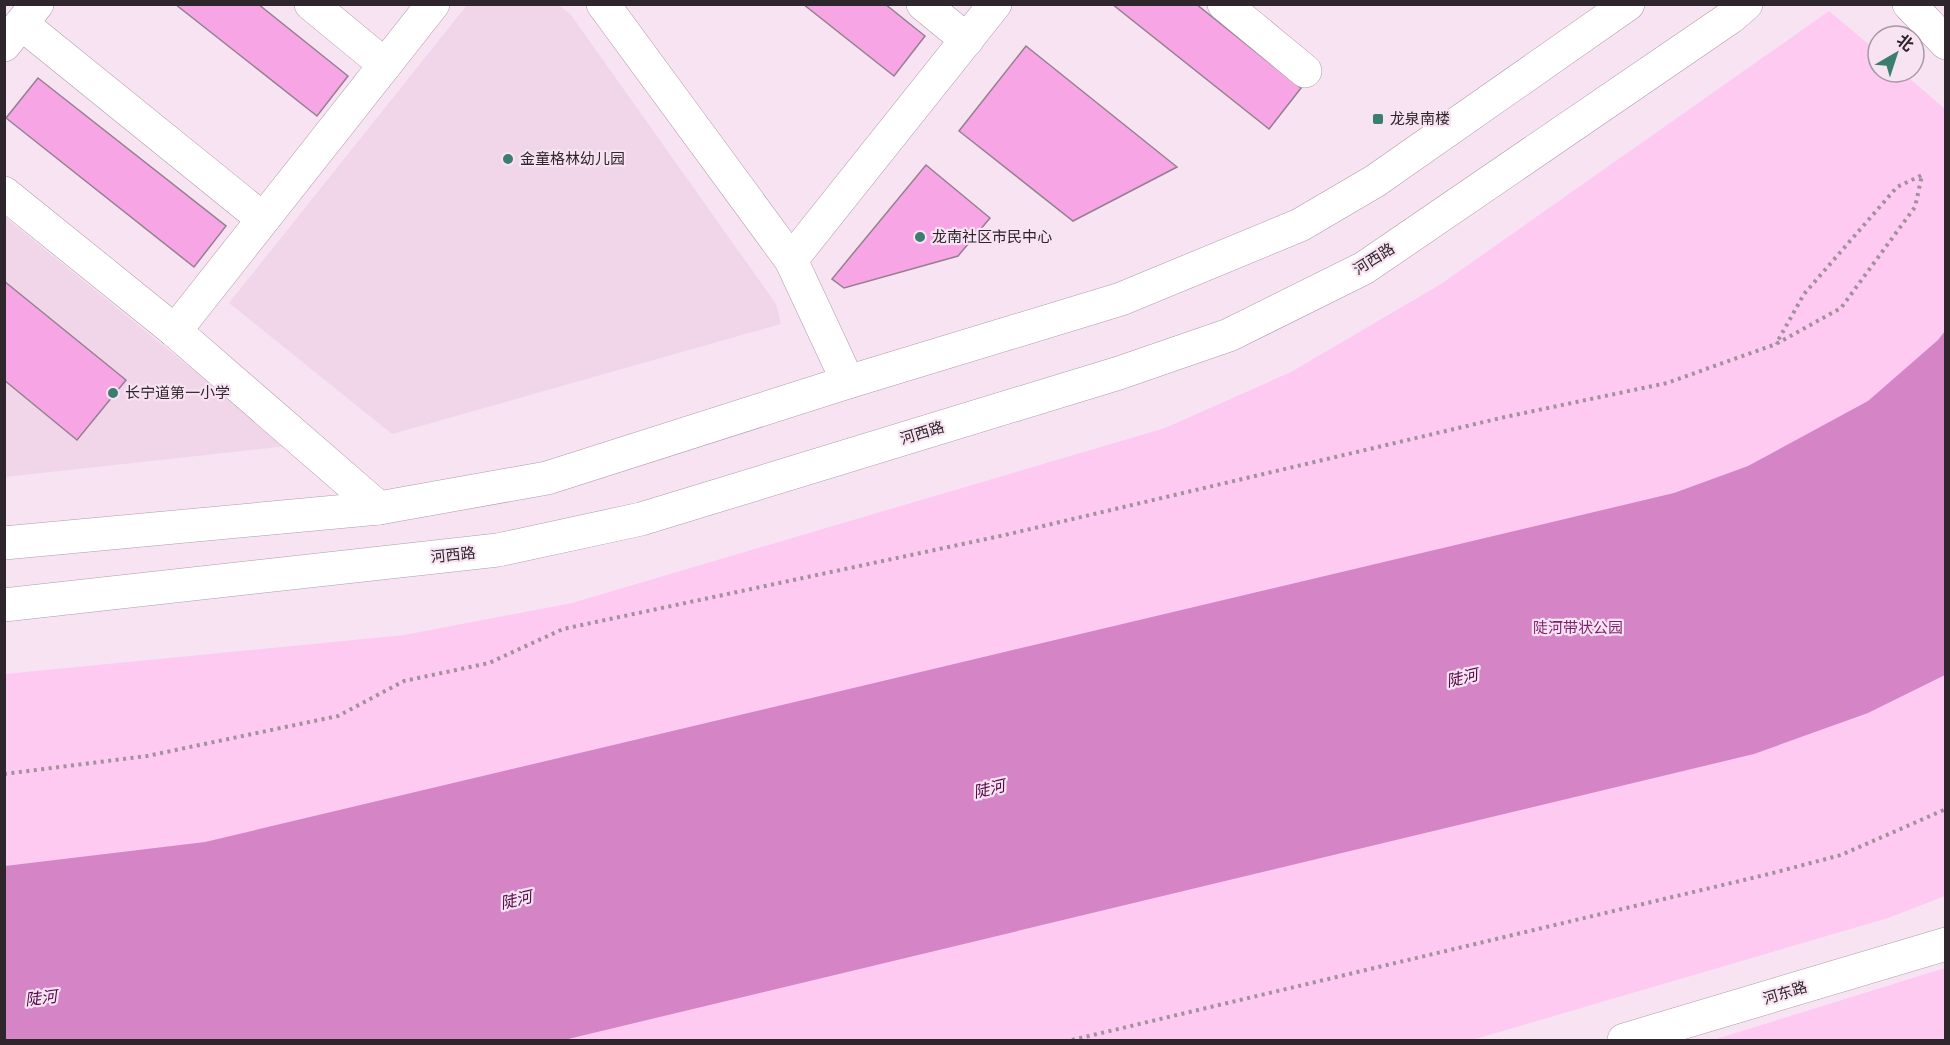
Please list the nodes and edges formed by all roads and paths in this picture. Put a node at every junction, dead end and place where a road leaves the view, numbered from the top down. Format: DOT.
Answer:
graph roads {
  1 [pos="311,4"];
  2 [pos="433,4"];
  3 [pos="603,4"];
  4 [pos="923,4"];
  5 [pos="995,4"];
  6 [pos="1224,4"];
  7 [pos="1628,4"];
  8 [pos="1746,4"];
  9 [pos="1909,4"];
  10 [pos="21,24"];
  11 [pos="967,40"];
  12 [pos="1946,43"];
  13 [pos="386,65"];
  14 [pos="1305,71"];
  15 [pos="4,193"];
  16 [pos="263,219"];
  17 [pos="791,260"];
  18 [pos="175,331"];
  19 [pos="1776,344"];
  20 [pos="848,382"];
  21 [pos="379,508"];
  22 [pos="4,543"];
  23 [pos="4,605"];
  24 [pos="4,774"];
  25 [pos="1946,809"];
  26 [pos="1946,944"];
  27 [pos="1071,1041"];
  28 [pos="1624,1041"];
  1 -- 13 [label="main road"];
  2 -- 13 [label="main road"];
  3 -- 17 [label="main road"];
  4 -- 11 [label="main road"];
  5 -- 11 [label="main road"];
  6 -- 14 [label="main road"];
  7 -- 20 [label="main road"];
  8 -- 23 [label="main road, 河西路"];
  9 -- 12 [label="main road"];
  10 -- 16 [label="main road"];
  11 -- 17 [label="main road"];
  13 -- 16 [label="main road"];
  15 -- 18 [label="main road"];
  16 -- 18 [label="main road"];
  17 -- 20 [label="main road"];
  18 -- 21 [label="main road"];
  19 -- 19 [label="path"];
  19 -- 24 [label="path"];
  20 -- 21 [label="main road"];
  21 -- 22 [label="main road"];
  25 -- 27 [label="path"];
  26 -- 28 [label="main road, 河东路"];
}
